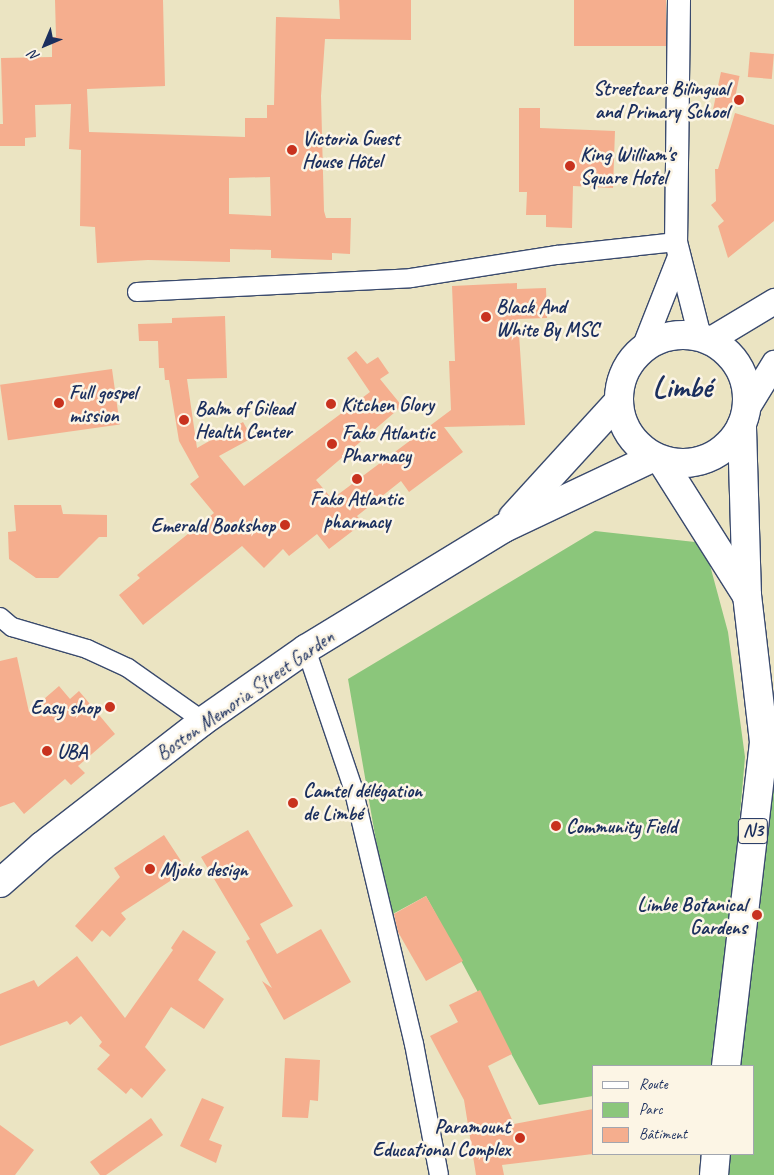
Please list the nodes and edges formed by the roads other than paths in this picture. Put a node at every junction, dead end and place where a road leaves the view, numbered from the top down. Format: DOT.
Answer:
graph roads {
  1 [pos="679,0"];
  2 [pos="677,251"];
  3 [pos="136,292"];
  4 [pos="774,300"];
  5 [pos="705,339"];
  6 [pos="643,348"];
  7 [pos="774,363"];
  8 [pos="618,404"];
  9 [pos="745,416"];
  10 [pos="657,459"];
  11 [pos="504,528"];
  12 [pos="747,596"];
  13 [pos="0,617"];
  14 [pos="306,648"];
  15 [pos="204,721"];
  16 [pos="0,883"];
  17 [pos="726,1065"];
  18 [pos="716,1155"];
  19 [pos="439,1175"];
  20 [pos="714,1175"];
  1 -- 2 [label="street"];
  2 -- 3 [label="street"];
  2 -- 5 [label="street"];
  2 -- 6 [label="street"];
  4 -- 5 [label="main road"];
  5 -- 6 [label="highway"];
  5 -- 9 [label="highway"];
  6 -- 8 [label="highway"];
  7 -- 9 [label="main road"];
  8 -- 10 [label="highway"];
  8 -- 11 [label="highway, Boston Memoria Street Garden"];
  9 -- 10 [label="highway"];
  9 -- 12 [label="highway"];
  10 -- 11 [label="highway, Boston Memoria Street Garden"];
  10 -- 12 [label="highway"];
  11 -- 14 [label="highway, Boston Memoria Street Garden"];
  12 -- 17 [label="highway, N3"];
  13 -- 15 [label="street"];
  14 -- 15 [label="highway, Boston Memoria Street Garden"];
  14 -- 19 [label="street"];
  15 -- 16 [label="highway, Boston Memoria Street Garden"];
  18 -- 20 [label="highway"];
}
